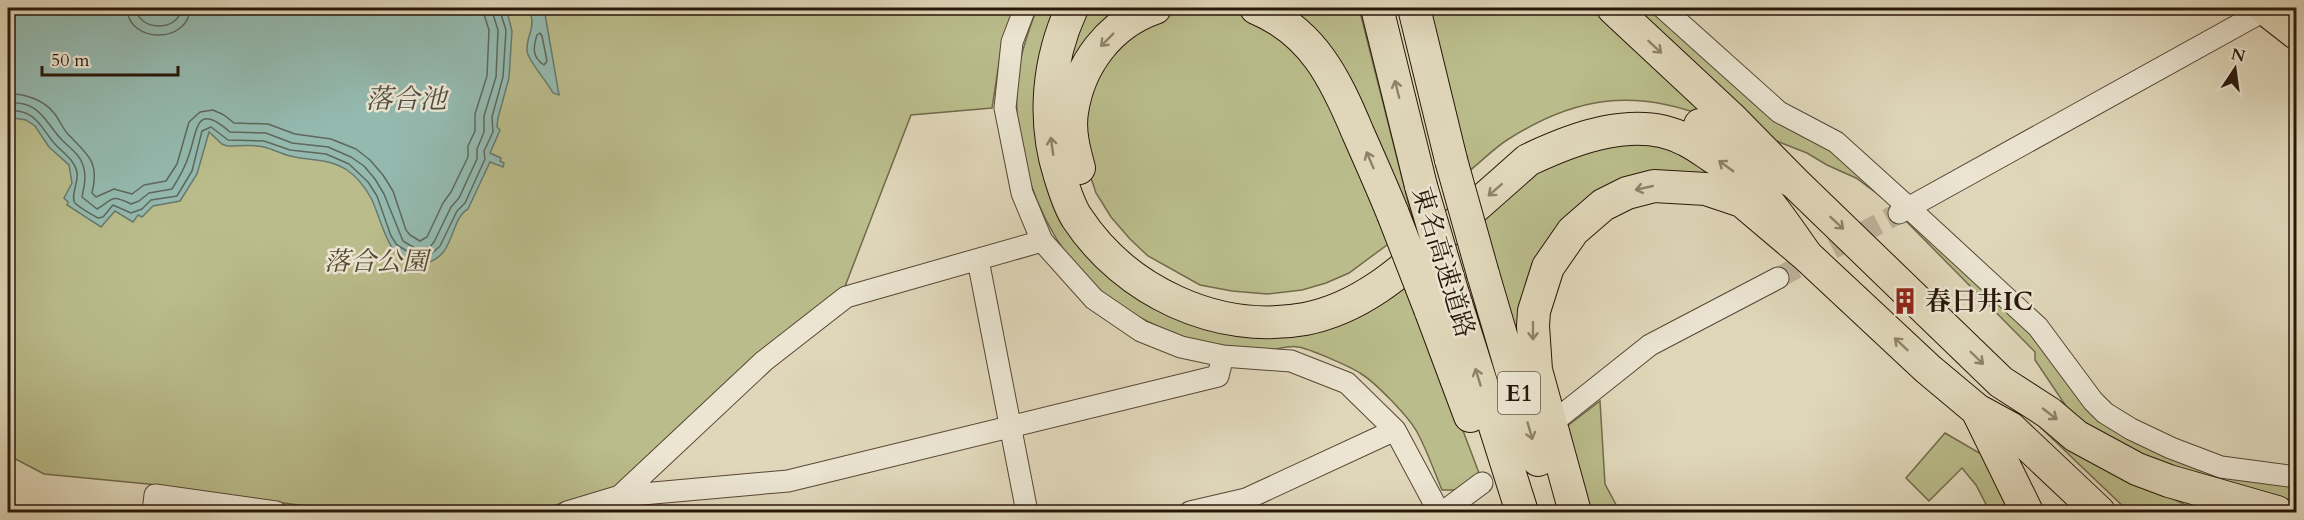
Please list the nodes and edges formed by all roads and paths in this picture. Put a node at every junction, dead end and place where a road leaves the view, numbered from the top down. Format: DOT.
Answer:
graph roads {
  1 [pos="1025,8"];
  2 [pos="1072,8"];
  3 [pos="1155,8"];
  4 [pos="1256,8"];
  5 [pos="1377,8"];
  6 [pos="1414,8"];
  7 [pos="1612,8"];
  8 [pos="1663,8"];
  9 [pos="2266,8"];
  10 [pos="2296,33"];
  11 [pos="1795,183"];
  12 [pos="1904,211"];
  13 [pos="1042,242"];
  14 [pos="1807,255"];
  15 [pos="978,260"];
  16 [pos="1778,278"];
  17 [pos="1441,301"];
  18 [pos="1224,356"];
  19 [pos="2001,382"];
  20 [pos="1977,410"];
  21 [pos="1563,415"];
  22 [pos="1012,426"];
  23 [pos="1395,430"];
  24 [pos="2296,477"];
  25 [pos="1482,483"];
  26 [pos="620,496"];
  27 [pos="577,511"];
  28 [pos="153,513"];
  29 [pos="276,513"];
  30 [pos="1027,513"];
  31 [pos="1190,513"];
  32 [pos="1441,513"];
  33 [pos="1507,513"];
  34 [pos="1522,513"];
  35 [pos="1556,513"];
  36 [pos="1575,513"];
  37 [pos="2027,513"];
  38 [pos="2098,513"];
  39 [pos="2118,513"];
  40 [pos="2277,513"];
  1 -- 13 [label="street"];
  14 -- 2 [label="highway, one-way"];
  3 -- 11 [label="highway, one-way"];
  17 -- 4 [label="highway, one-way, bridge"];
  17 -- 5 [label="highway, 東名高速道路 / E1, one-way, bridge"];
  6 -- 35 [label="highway, 東名高速道路 / E1, one-way, bridge"];
  7 -- 11 [label="highway, one-way"];
  8 -- 12 [label="street"];
  9 -- 10 [label="highway"];
  9 -- 12 [label="street"];
  11 -- 19 [label="highway, one-way"];
  12 -- 24 [label="street"];
  13 -- 15 [label="street"];
  13 -- 18 [label="street"];
  20 -- 14 [label="highway, one-way"];
  14 -- 36 [label="highway, one-way"];
  15 -- 22 [label="street"];
  15 -- 26 [label="street"];
  16 -- 21 [label="street"];
  17 -- 33 [label="highway"];
  34 -- 17 [label="highway, 東名高速道路 / E1, one-way"];
  18 -- 22 [label="street"];
  18 -- 23 [label="street"];
  19 -- 39 [label="highway"];
  19 -- 40 [label="highway, one-way"];
  20 -- 37 [label="highway"];
  20 -- 38 [label="highway"];
  22 -- 26 [label="street"];
  22 -- 30 [label="street"];
  23 -- 31 [label="street"];
  23 -- 32 [label="street"];
  25 -- 32 [label="street"];
  26 -- 27 [label="street"];
  28 -- 29 [label="street"];
}
